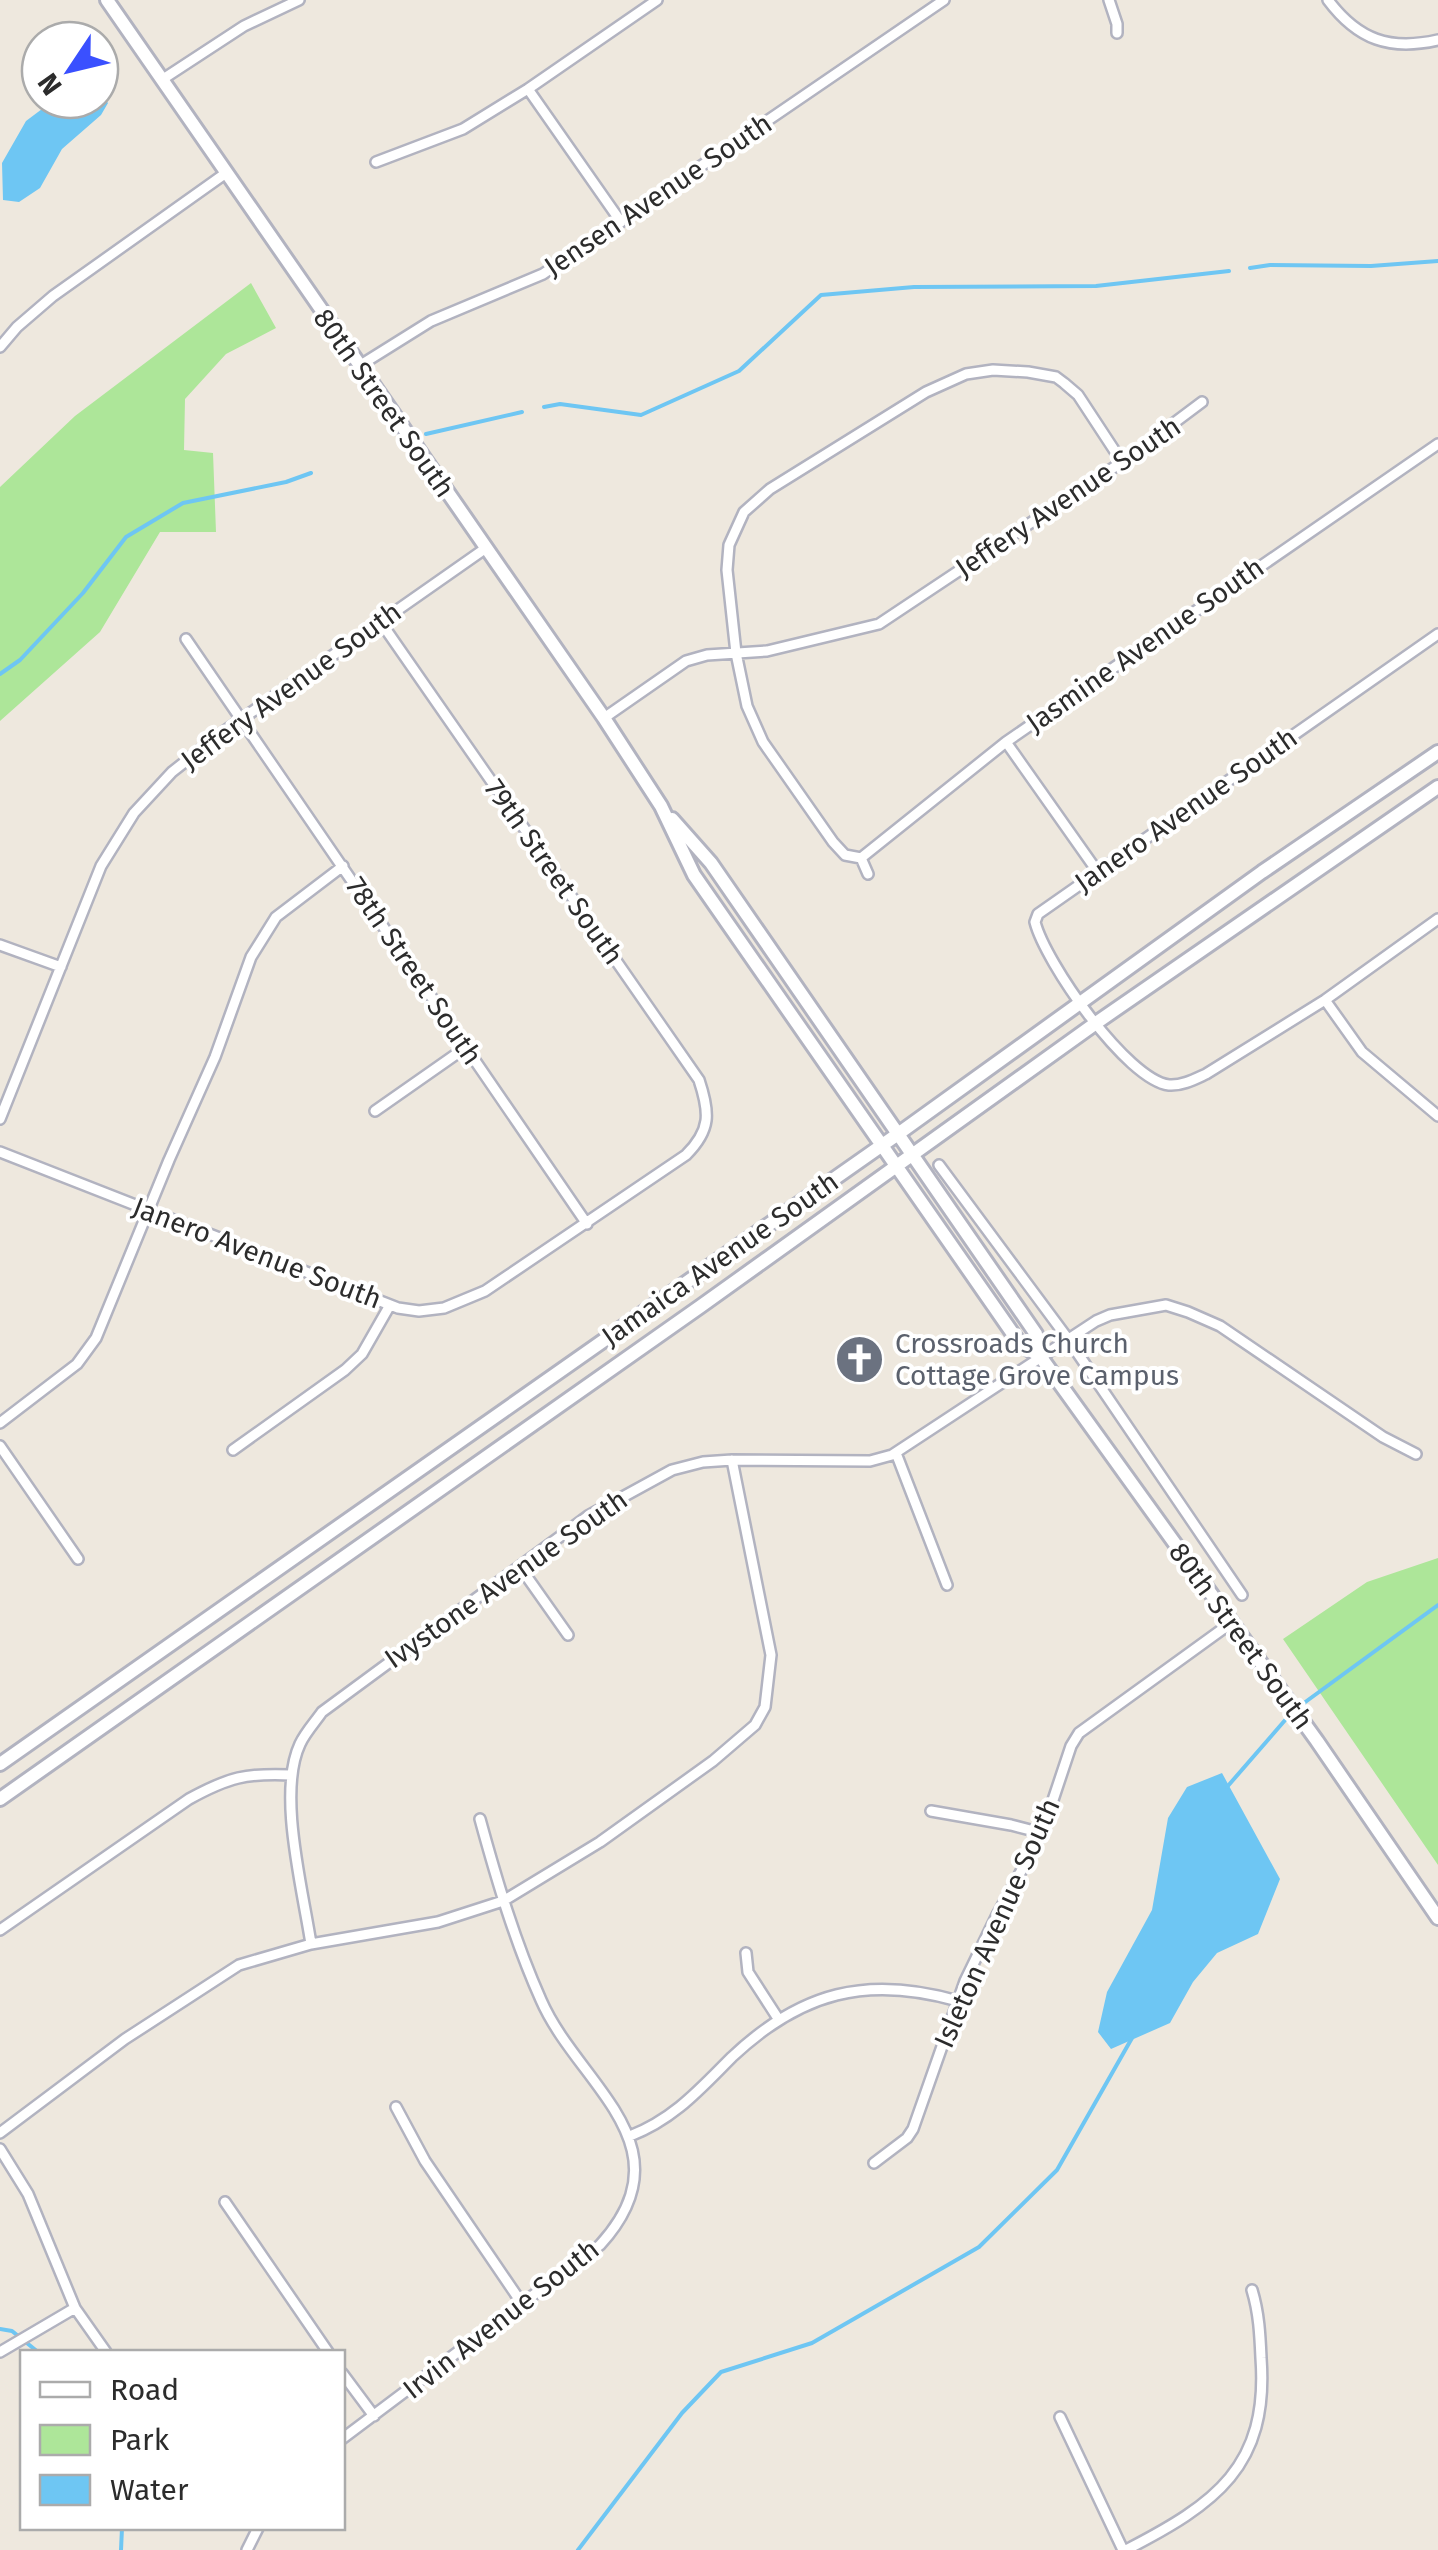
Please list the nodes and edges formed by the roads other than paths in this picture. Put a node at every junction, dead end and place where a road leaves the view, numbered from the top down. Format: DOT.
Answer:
graph roads {
  1 [pos="107,0"];
  2 [pos="299,0"];
  3 [pos="656,0"];
  4 [pos="944,0"];
  5 [pos="1109,0"];
  6 [pos="1328,0"];
  7 [pos="1117,33"];
  8 [pos="1438,40"];
  9 [pos="163,79"];
  10 [pos="528,89"];
  11 [pos="376,162"];
  12 [pos="226,173"];
  13 [pos="621,222"];
  14 [pos="0,347"];
  15 [pos="359,366"];
  16 [pos="1202,402"];
  17 [pos="1438,444"];
  18 [pos="1122,462"];
  19 [pos="486,548"];
  20 [pos="380,620"];
  21 [pos="1438,634"];
  22 [pos="186,639"];
  23 [pos="736,653"];
  24 [pos="604,718"];
  25 [pos="241,719"];
  26 [pos="1006,742"];
  27 [pos="1438,752"];
  28 [pos="1438,788"];
  29 [pos="661,806"];
  30 [pos="861,858"];
  31 [pos="343,866"];
  32 [pos="1098,871"];
  33 [pos="868,874"];
  34 [pos="1438,918"];
  35 [pos="0,945"];
  36 [pos="60,967"];
  37 [pos="1325,1000"];
  38 [pos="1080,1003"];
  39 [pos="1096,1022"];
  40 [pos="466,1048"];
  41 [pos="375,1111"];
  42 [pos="1438,1116"];
  43 [pos="0,1119"];
  44 [pos="705,1131"];
  45 [pos="898,1134"];
  46 [pos="880,1147"];
  47 [pos="0,1152"];
  48 [pos="911,1152"];
  49 [pos="894,1165"];
  50 [pos="939,1165"];
  51 [pos="148,1211"];
  52 [pos="587,1224"];
  53 [pos="390,1305"];
  54 [pos="1068,1338"];
  55 [pos="1040,1356"];
  56 [pos="0,1423"];
  57 [pos="0,1446"];
  58 [pos="233,1450"];
  59 [pos="896,1453"];
  60 [pos="1416,1454"];
  61 [pos="732,1460"];
  62 [pos="78,1558"];
  63 [pos="520,1567"];
  64 [pos="946,1585"];
  65 [pos="1242,1595"];
  66 [pos="1231,1623"];
  67 [pos="568,1635"];
  68 [pos="0,1764"];
  69 [pos="291,1775"];
  70 [pos="0,1799"];
  71 [pos="931,1811"];
  72 [pos="480,1820"];
  73 [pos="1042,1834"];
  74 [pos="503,1901"];
  75 [pos="1438,1918"];
  76 [pos="0,1930"];
  77 [pos="311,1944"];
  78 [pos="746,1953"];
  79 [pos="958,2001"];
  80 [pos="779,2020"];
  81 [pos="396,2107"];
  82 [pos="0,2132"];
  83 [pos="630,2136"];
  84 [pos="0,2149"];
  85 [pos="874,2163"];
  86 [pos="225,2202"];
  87 [pos="1252,2290"];
  88 [pos="523,2305"];
  89 [pos="75,2308"];
  90 [pos="105,2350"];
  91 [pos="327,2350"];
  92 [pos="0,2352"];
  93 [pos="345,2377"];
  94 [pos="374,2416"];
  95 [pos="1060,2418"];
  96 [pos="345,2437"];
  97 [pos="1124,2550"];
  1 -- 9 [label="main road, 80th Street South"];
  2 -- 9 [label="street"];
  3 -- 10 [label="street"];
  4 -- 13 [label="street, Jensen Avenue South"];
  5 -- 7 [label="street"];
  6 -- 8 [label="street"];
  9 -- 12 [label="main road, 80th Street South"];
  10 -- 11 [label="street"];
  10 -- 13 [label="street"];
  12 -- 14 [label="street"];
  12 -- 15 [label="main road, 80th Street South"];
  13 -- 15 [label="street, Jensen Avenue South"];
  15 -- 19 [label="main road, 80th Street South"];
  16 -- 18 [label="street, Jeffery Avenue South"];
  17 -- 26 [label="street, Jasmine Avenue South"];
  18 -- 23 [label="street, Jeffery Avenue South"];
  18 -- 23 [label="street"];
  19 -- 20 [label="street, Jeffery Avenue South"];
  19 -- 24 [label="main road, 80th Street South"];
  20 -- 25 [label="street, Jeffery Avenue South"];
  20 -- 44 [label="street, 79th Street South"];
  21 -- 32 [label="street, Janero Avenue South"];
  22 -- 25 [label="street, 78th Street South"];
  23 -- 24 [label="street, Jeffery Avenue South"];
  23 -- 30 [label="street"];
  24 -- 29 [label="main road, 80th Street South"];
  25 -- 31 [label="street, 78th Street South"];
  25 -- 36 [label="street, Jeffery Avenue South"];
  26 -- 30 [label="street, Jasmine Avenue South"];
  26 -- 32 [label="street"];
  27 -- 38 [label="main road, Jamaica Avenue South"];
  28 -- 39 [label="main road, Jamaica Avenue South"];
  29 -- 45 [label="main road, 80th Street South"];
  29 -- 46 [label="main road, 80th Street South"];
  30 -- 33 [label="street"];
  31 -- 40 [label="street, 78th Street South"];
  31 -- 51 [label="street"];
  32 -- 38 [label="street, Janero Avenue South"];
  34 -- 37 [label="street, Janero Avenue South"];
  35 -- 36 [label="street"];
  36 -- 43 [label="street, Jeffery Avenue South"];
  37 -- 39 [label="street, Janero Avenue South"];
  37 -- 42 [label="street"];
  38 -- 39 [label="street, Janero Avenue South"];
  38 -- 45 [label="main road, Jamaica Avenue South"];
  39 -- 48 [label="main road, Jamaica Avenue South"];
  40 -- 41 [label="street"];
  40 -- 52 [label="street, 78th Street South"];
  44 -- 52 [label="street, Janero Avenue South"];
  45 -- 46 [label="main road, Jamaica Avenue South"];
  45 -- 48 [label="main road, 80th Street South"];
  46 -- 49 [label="main road, 80th Street South"];
  46 -- 68 [label="main road, Jamaica Avenue South"];
  47 -- 51 [label="street, Janero Avenue South"];
  48 -- 49 [label="main road, Jamaica Avenue South"];
  48 -- 55 [label="main road, 80th Street South"];
  49 -- 55 [label="main road, 80th Street South"];
  49 -- 70 [label="main road, Jamaica Avenue South"];
  50 -- 54 [label="street, 80th Street South"];
  51 -- 53 [label="street, Janero Avenue South"];
  51 -- 56 [label="street"];
  52 -- 53 [label="street, Janero Avenue South"];
  53 -- 58 [label="street"];
  54 -- 55 [label="street, Ivystone Avenue South"];
  54 -- 60 [label="street, Ivystone Avenue South"];
  54 -- 65 [label="street, 80th Street South"];
  55 -- 59 [label="street, Ivystone Avenue South"];
  55 -- 66 [label="main road, 80th Street South"];
  57 -- 62 [label="street"];
  59 -- 61 [label="street, Ivystone Avenue South"];
  59 -- 64 [label="street"];
  61 -- 63 [label="street, Ivystone Avenue South"];
  61 -- 74 [label="street"];
  63 -- 67 [label="street"];
  63 -- 69 [label="street, Ivystone Avenue South"];
  66 -- 73 [label="street, Isleton Avenue South"];
  66 -- 75 [label="main road, 80th Street South"];
  69 -- 76 [label="street"];
  69 -- 77 [label="street, Ivystone Avenue South"];
  71 -- 73 [label="street"];
  72 -- 74 [label="street"];
  73 -- 79 [label="street, Isleton Avenue South"];
  74 -- 77 [label="street"];
  74 -- 83 [label="street"];
  77 -- 82 [label="street"];
  78 -- 80 [label="street"];
  79 -- 80 [label="street"];
  79 -- 85 [label="street, Isleton Avenue South"];
  80 -- 83 [label="street"];
  81 -- 88 [label="street"];
  83 -- 88 [label="street, Irvin Avenue South"];
  84 -- 89 [label="street"];
  86 -- 91 [label="street"];
  87 -- 97 [label="street"];
  88 -- 94 [label="street, Irvin Avenue South"];
  89 -- 90 [label="street"];
  89 -- 92 [label="street"];
  93 -- 94 [label="street"];
  94 -- 96 [label="street, Irvin Avenue South"];
  95 -- 97 [label="street"];
}
